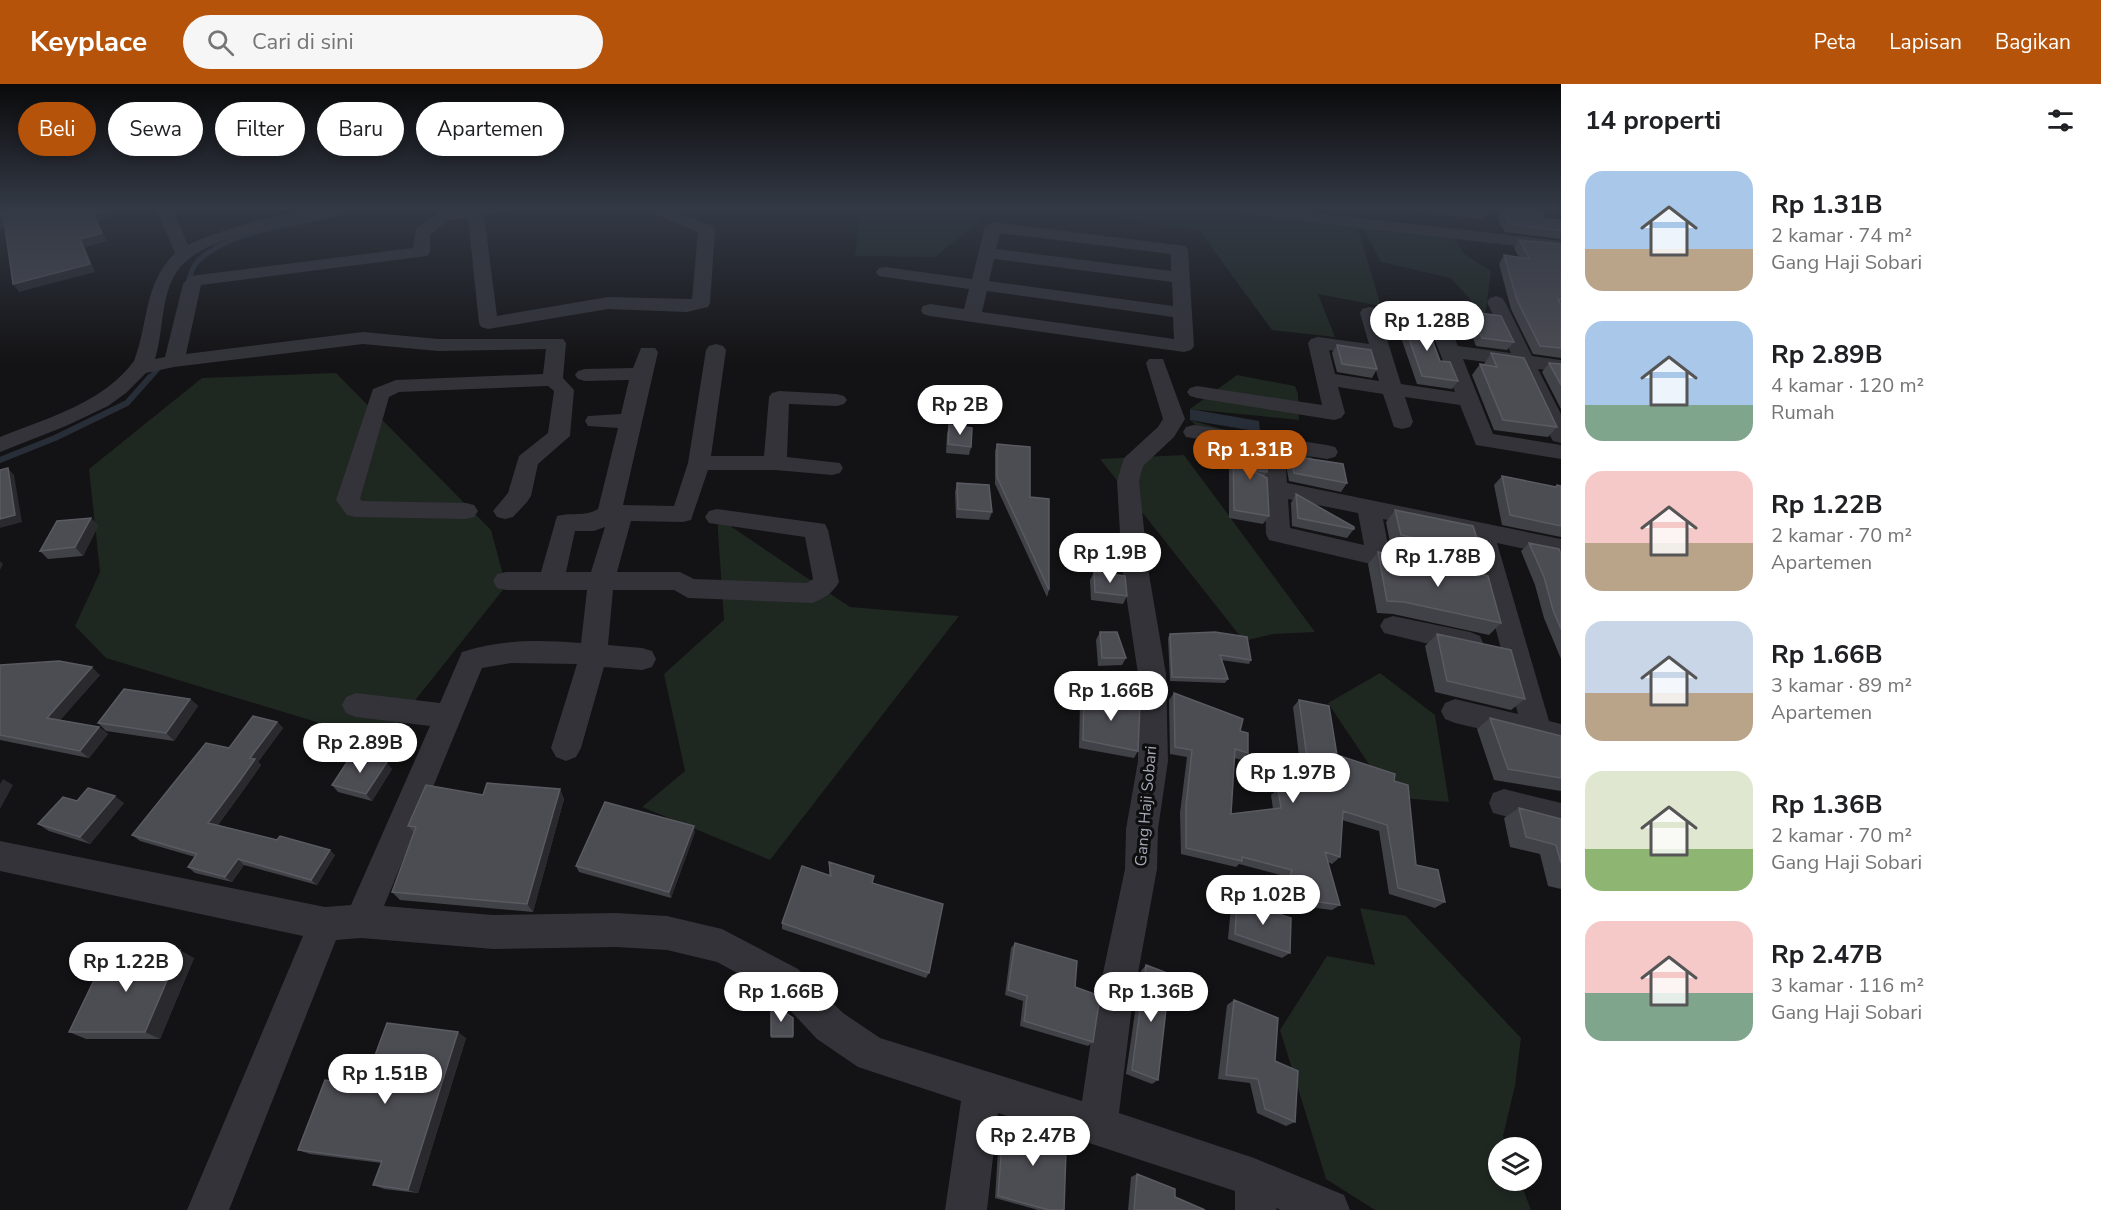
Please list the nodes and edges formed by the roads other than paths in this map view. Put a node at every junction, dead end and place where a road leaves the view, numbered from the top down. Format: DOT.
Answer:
graph roads {
  1 [pos="177,261"];
  2 [pos="352,261"];
  3 [pos="481,261"];
  4 [pos="704,261"];
  5 [pos="985,261"];
  6 [pos="1046,261"];
  7 [pos="1180,261"];
  8 [pos="885,272"];
  9 [pos="1181,278"];
  10 [pos="979,285"];
  11 [pos="1496,302"];
  12 [pos="930,310"];
  13 [pos="1182,313"];
  14 [pos="972,316"];
  15 [pos="579,342"];
  16 [pos="556,343"];
  17 [pos="716,350"];
  18 [pos="1450,351"];
  19 [pos="648,352"];
  20 [pos="1381,352"];
  21 [pos="174,361"];
  22 [pos="1526,362"];
  23 [pos="1156,363"];
  24 [pos="1561,366"];
  25 [pos="144,367"];
  26 [pos="641,374"];
  27 [pos="585,375"];
  28 [pos="1326,379"];
  29 [pos="553,380"];
  30 [pos="1392,389"];
  31 [pos="1197,392"];
  32 [pos="837,400"];
  33 [pos="1468,400"];
  34 [pos="1266,403"];
  35 [pos="596,421"];
  36 [pos="631,422"];
  37 [pos="1402,422"];
  38 [pos="1194,432"];
  39 [pos="1561,436"];
  40 [pos="0,445"];
  41 [pos="1327,452"];
  42 [pos="1561,452"];
  43 [pos="699,463"];
  44 [pos="775,463"];
  45 [pos="1274,465"];
  46 [pos="832,468"];
  47 [pos="1369,508"];
  48 [pos="466,511"];
  49 [pos="505,511"];
  50 [pos="615,513"];
  51 [pos="702,515"];
  52 [pos="1482,532"];
  53 [pos="1561,548"];
  54 [pos="1378,557"];
  55 [pos="506,581"];
  56 [pos="1496,581"];
  57 [pos="551,582"];
  58 [pos="601,582"];
  59 [pos="1394,626"];
  60 [pos="1515,653"];
  61 [pos="593,656"];
  62 [pos="642,659"];
  63 [pos="356,705"];
  64 [pos="1455,711"];
  65 [pos="449,716"];
  66 [pos="1549,733"];
  67 [pos="566,748"];
  68 [pos="1504,803"];
  69 [pos="1561,817"];
  70 [pos="0,856"];
  71 [pos="361,921"];
  72 [pos="325,924"];
  73 [pos="982,1089"];
  74 [pos="1098,1125"];
  75 [pos="1255,1194"];
  76 [pos="208,1210"];
  77 [pos="966,1210"];
  78 [pos="1329,1210"];
  1 -- 25 [label="street"];
  2 -- 21 [label="street"];
  3 -- 4 [label="street"];
  5 -- 10 [label="street"];
  6 -- 9 [label="street"];
  7 -- 9 [label="street"];
  8 -- 10 [label="street"];
  9 -- 13 [label="street"];
  10 -- 13 [label="street"];
  10 -- 14 [label="street"];
  11 -- 22 [label="street"];
  12 -- 14 [label="street"];
  13 -- 14 [label="street"];
  15 -- 16 [label="street"];
  16 -- 21 [label="street"];
  16 -- 29 [label="street"];
  17 -- 43 [label="street"];
  18 -- 20 [label="street"];
  18 -- 22 [label="street"];
  18 -- 33 [label="street"];
  19 -- 26 [label="street"];
  20 -- 28 [label="street"];
  20 -- 30 [label="street"];
  21 -- 25 [label="street"];
  22 -- 24 [label="street"];
  22 -- 39 [label="street"];
  23 -- 74 [label="street, Gang Haji Sobari"];
  25 -- 40 [label="street"];
  26 -- 27 [label="street"];
  26 -- 36 [label="street"];
  28 -- 30 [label="street"];
  28 -- 34 [label="street"];
  29 -- 48 [label="street"];
  29 -- 49 [label="street"];
  30 -- 33 [label="street"];
  30 -- 37 [label="street"];
  31 -- 34 [label="street"];
  32 -- 44 [label="street"];
  33 -- 42 [label="street"];
  34 -- 45 [label="street"];
  35 -- 36 [label="street"];
  36 -- 50 [label="street"];
  38 -- 45 [label="street"];
  41 -- 45 [label="street"];
  43 -- 44 [label="street"];
  43 -- 51 [label="street"];
  44 -- 46 [label="street"];
  45 -- 47 [label="street"];
  45 -- 54 [label="street"];
  47 -- 52 [label="street"];
  47 -- 54 [label="street"];
  50 -- 51 [label="street"];
  50 -- 57 [label="street"];
  50 -- 58 [label="street"];
  51 -- 58 [label="street"];
  52 -- 53 [label="street"];
  52 -- 56 [label="street"];
  54 -- 56 [label="street"];
  55 -- 57 [label="street"];
  56 -- 60 [label="street"];
  57 -- 58 [label="street"];
  58 -- 61 [label="street"];
  59 -- 60 [label="street"];
  60 -- 66 [label="street"];
  61 -- 62 [label="street"];
  61 -- 65 [label="street"];
  61 -- 67 [label="street"];
  63 -- 65 [label="street"];
  64 -- 66 [label="street"];
  65 -- 71 [label="street"];
  68 -- 69 [label="street"];
  70 -- 72 [label="street"];
  71 -- 72 [label="street"];
  71 -- 73 [label="street"];
  72 -- 76 [label="street"];
  73 -- 74 [label="street"];
  73 -- 77 [label="street"];
  74 -- 75 [label="street"];
  75 -- 78 [label="street"];
}
